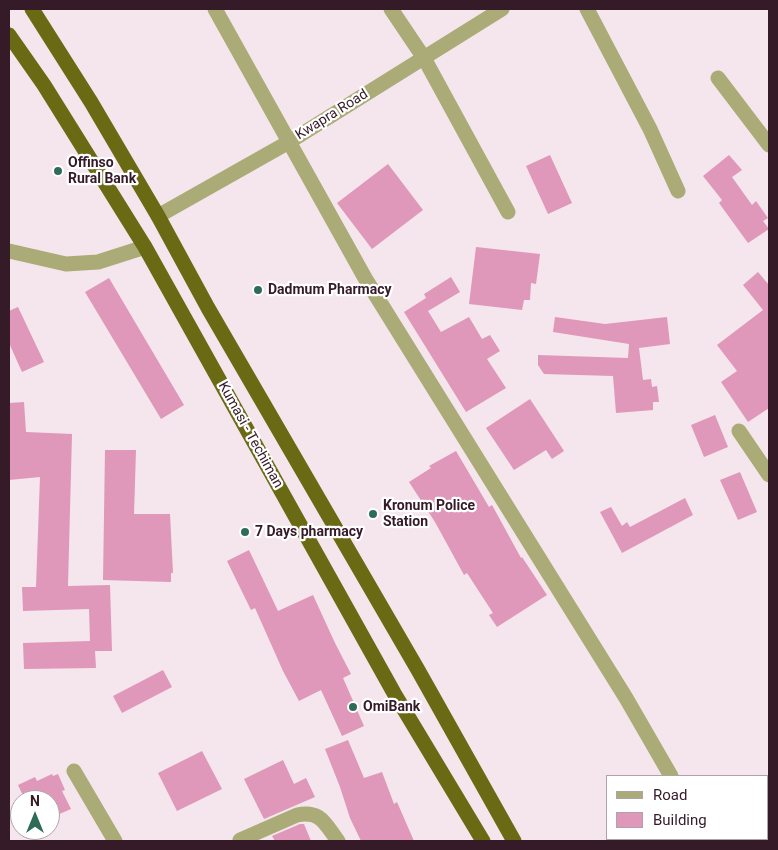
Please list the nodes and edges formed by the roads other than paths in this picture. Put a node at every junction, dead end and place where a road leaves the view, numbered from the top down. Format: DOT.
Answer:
graph roads {
  1 [pos="32,9"];
  2 [pos="215,9"];
  3 [pos="391,9"];
  4 [pos="502,9"];
  5 [pos="587,9"];
  6 [pos="9,35"];
  7 [pos="424,58"];
  8 [pos="718,78"];
  9 [pos="289,142"];
  10 [pos="769,144"];
  11 [pos="678,191"];
  12 [pos="508,212"];
  13 [pos="158,216"];
  14 [pos="145,247"];
  15 [pos="9,251"];
  16 [pos="739,431"];
  17 [pos="769,475"];
  18 [pos="74,771"];
  19 [pos="670,775"];
  20 [pos="240,840"];
  21 [pos="115,841"];
  22 [pos="338,841"];
  23 [pos="483,841"];
  24 [pos="514,841"];
  1 -- 13 [label="highway"];
  2 -- 9 [label="street"];
  3 -- 7 [label="street"];
  4 -- 7 [label="street, Kwapra Road"];
  5 -- 11 [label="street"];
  6 -- 14 [label="highway, Kumasi - Techiman"];
  7 -- 9 [label="street, Kwapra Road"];
  7 -- 12 [label="street"];
  8 -- 10 [label="street"];
  9 -- 13 [label="street, Kwapra Road"];
  9 -- 19 [label="street"];
  13 -- 24 [label="highway"];
  14 -- 15 [label="street"];
  14 -- 23 [label="highway, Kumasi - Techiman"];
  16 -- 17 [label="street"];
  18 -- 21 [label="street"];
  20 -- 22 [label="street"];
}
